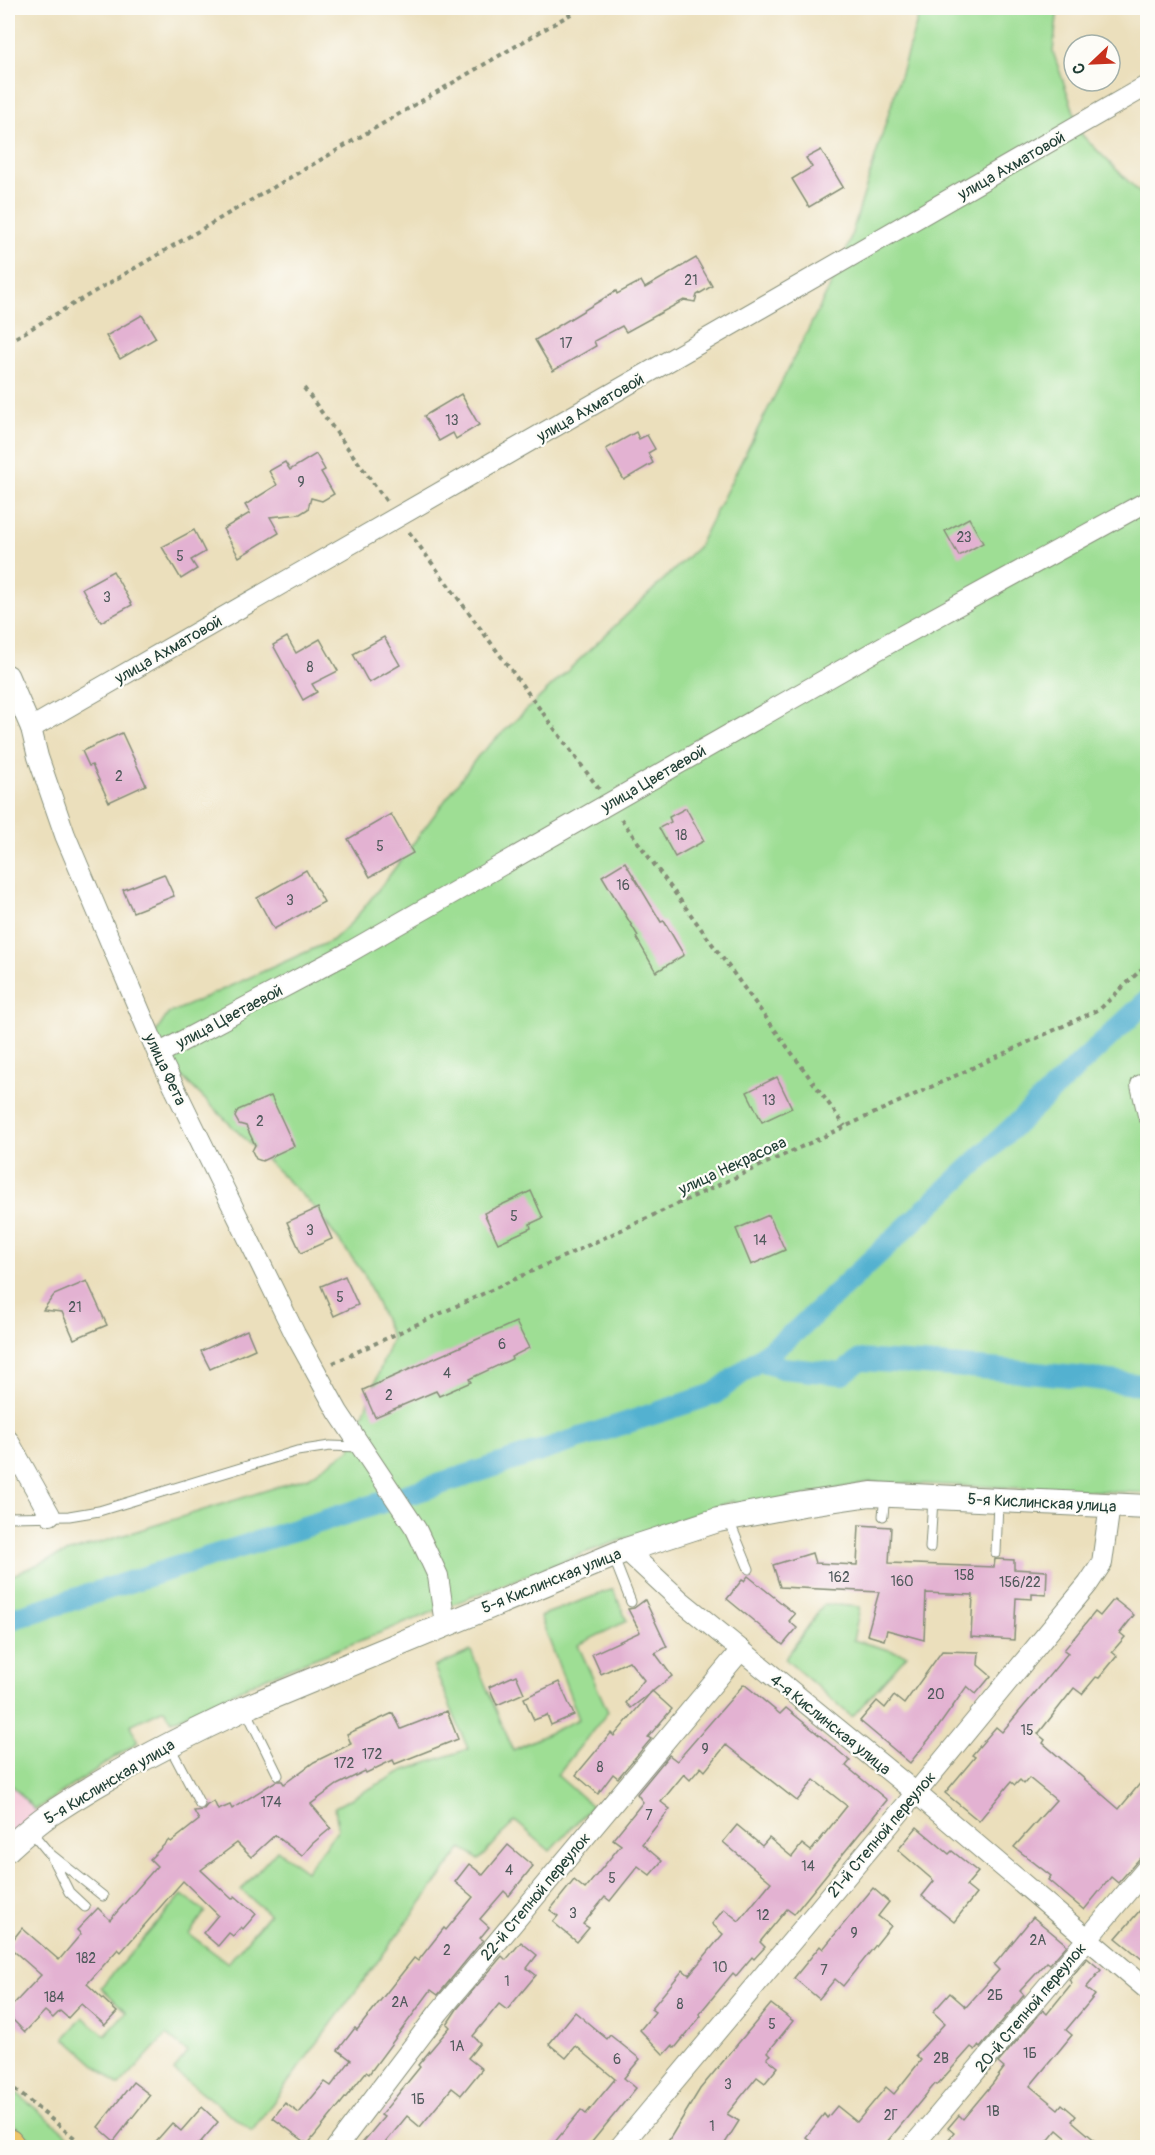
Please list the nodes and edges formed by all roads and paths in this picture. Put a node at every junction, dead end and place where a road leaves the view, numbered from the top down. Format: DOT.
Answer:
graph roads {
  1 [pos="581,8"];
  2 [pos="1148,85"];
  3 [pos="8,342"];
  4 [pos="304,388"];
  5 [pos="1148,501"];
  6 [pos="398,517"];
  7 [pos="8,675"];
  8 [pos="31,728"];
  9 [pos="609,804"];
  10 [pos="1148,963"];
  11 [pos="158,1054"];
  12 [pos="1148,1083"];
  13 [pos="1148,1115"];
  14 [pos="845,1126"];
  15 [pos="315,1371"];
  16 [pos="8,1440"];
  17 [pos="360,1447"];
  18 [pos="933,1497"];
  19 [pos="998,1500"];
  20 [pos="1110,1505"];
  21 [pos="1148,1507"];
  22 [pos="50,1515"];
  23 [pos="8,1517"];
  24 [pos="728,1518"];
  25 [pos="930,1548"];
  26 [pos="620,1552"];
  27 [pos="996,1553"];
  28 [pos="749,1569"];
  29 [pos="631,1602"];
  30 [pos="446,1624"];
  31 [pos="741,1650"];
  32 [pos="245,1708"];
  33 [pos="168,1745"];
  34 [pos="278,1775"];
  35 [pos="916,1793"];
  36 [pos="200,1804"];
  37 [pos="25,1828"];
  38 [pos="8,1849"];
  39 [pos="49,1853"];
  40 [pos="1148,1867"];
  41 [pos="103,1896"];
  42 [pos="85,1907"];
  43 [pos="1088,1938"];
  44 [pos="1148,1990"];
  45 [pos="8,2084"];
  46 [pos="8,2144"];
  47 [pos="11,2148"];
  48 [pos="87,2148"];
  49 [pos="336,2148"];
  50 [pos="619,2148"];
  51 [pos="911,2148"];
  1 -- 3 [label="path"];
  2 -- 6 [label="street, улица Ахматовой"];
  4 -- 6 [label="path"];
  5 -- 9 [label="street, улица Цветаевой"];
  6 -- 8 [label="street, улица Ахматовой"];
  6 -- 9 [label="path"];
  7 -- 8 [label="street, улица Фета"];
  8 -- 11 [label="street, улица Фета"];
  9 -- 11 [label="street, улица Цветаевой"];
  9 -- 14 [label="path"];
  10 -- 14 [label="path, улица Некрасова"];
  11 -- 15 [label="street, улица Фета"];
  12 -- 13 [label="street"];
  14 -- 15 [label="path, улица Некрасова"];
  15 -- 17 [label="street, улица Фета"];
  16 -- 22 [label="street"];
  17 -- 22 [label="lane"];
  17 -- 30 [label="street, улица Фета"];
  18 -- 19 [label="street, 5-я Кислинская улица"];
  18 -- 24 [label="street, 5-я Кислинская улица"];
  18 -- 25 [label="lane"];
  19 -- 20 [label="street, 5-я Кислинская улица"];
  19 -- 27 [label="lane"];
  20 -- 21 [label="street, 5-я Кислинская улица"];
  20 -- 35 [label="street, 21-й Степной переулок"];
  22 -- 23 [label="lane"];
  24 -- 26 [label="street, 5-я Кислинская улица"];
  24 -- 28 [label="lane"];
  26 -- 29 [label="lane"];
  26 -- 30 [label="street, 5-я Кислинская улица"];
  26 -- 31 [label="street, 4-я Кислинская улица"];
  30 -- 32 [label="street, 5-я Кислинская улица"];
  31 -- 35 [label="street, 4-я Кислинская улица"];
  31 -- 49 [label="street, 22-й Степной переулок"];
  32 -- 33 [label="street, 5-я Кислинская улица"];
  32 -- 34 [label="lane"];
  33 -- 36 [label="lane"];
  33 -- 37 [label="street, 5-я Кислинская улица"];
  35 -- 43 [label="street, 4-я Кислинская улица"];
  35 -- 50 [label="street, 21-й Степной переулок"];
  37 -- 38 [label="street, 5-я Кислинская улица"];
  37 -- 39 [label="lane"];
  39 -- 41 [label="lane"];
  39 -- 42 [label="lane"];
  40 -- 43 [label="street, 20-й Степной переулок"];
  43 -- 44 [label="street, 4-я Кислинская улица"];
  43 -- 51 [label="street, 20-й Степной переулок"];
  45 -- 48 [label="path"];
  46 -- 47 [label="main road"];
}
